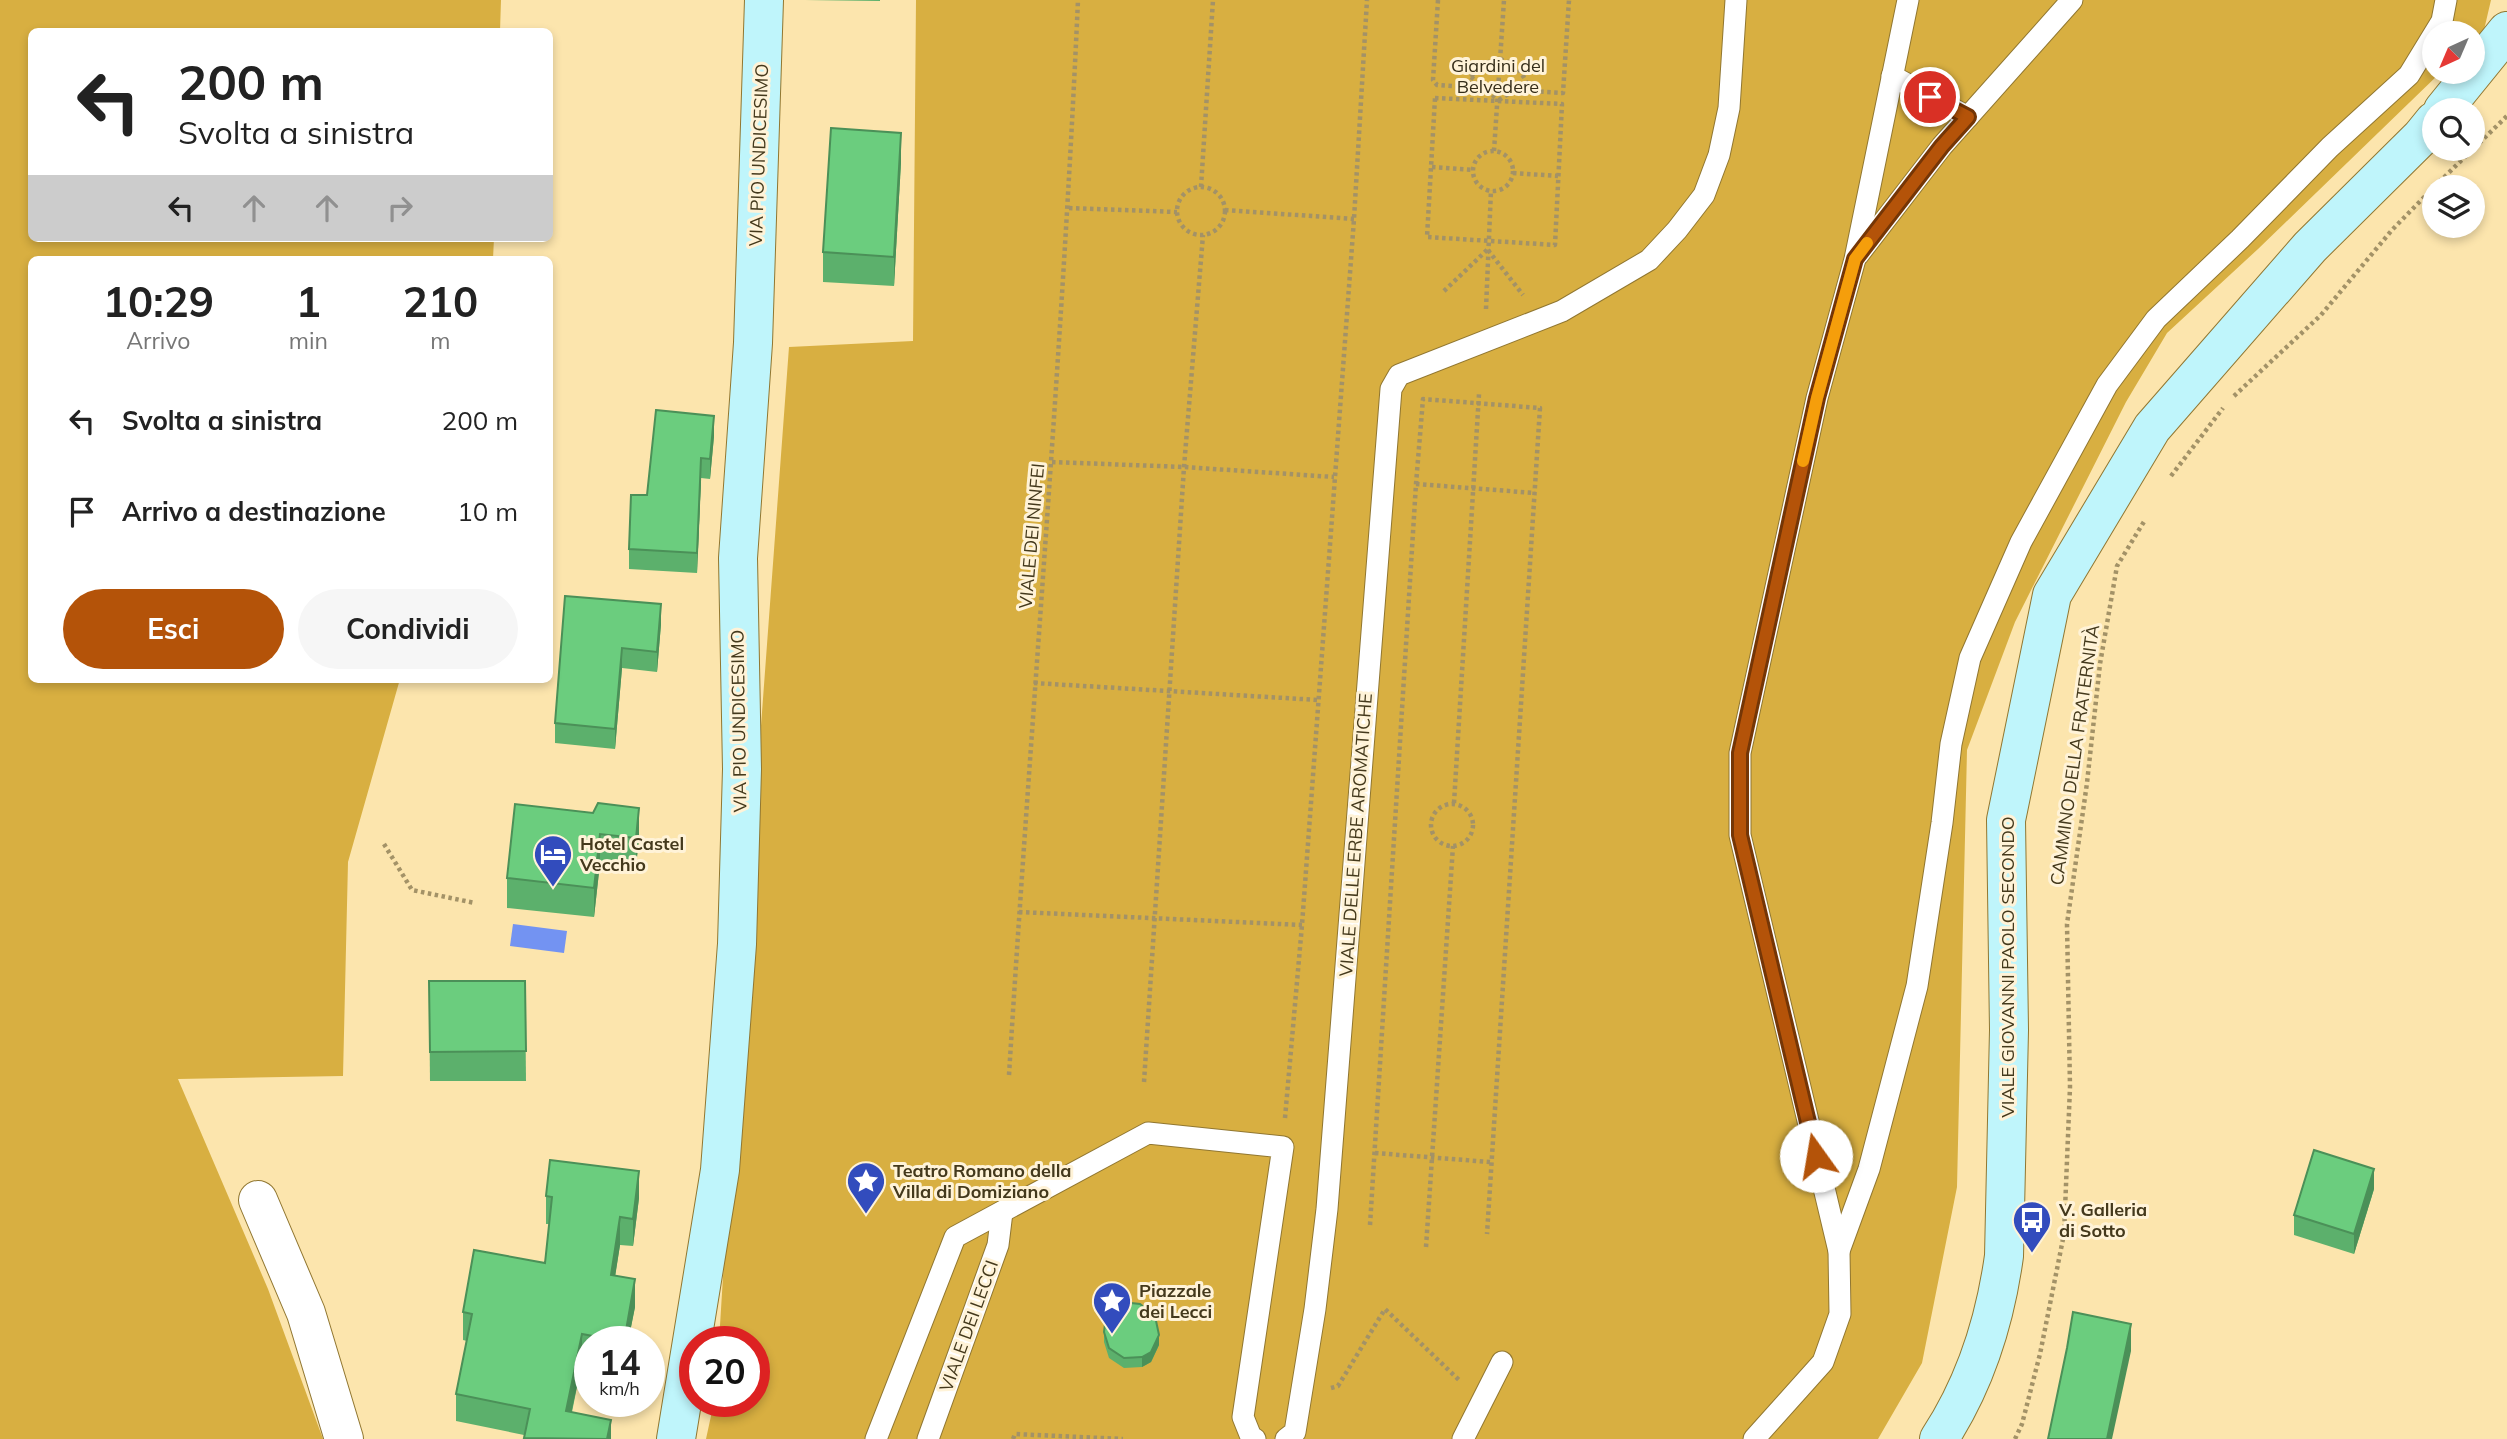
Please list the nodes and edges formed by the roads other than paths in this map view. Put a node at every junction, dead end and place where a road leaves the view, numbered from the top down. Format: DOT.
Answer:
graph roads {
  1 [pos="764,0"];
  2 [pos="1736,0"];
  3 [pos="1908,0"];
  4 [pos="2072,0"];
  5 [pos="2446,0"];
  6 [pos="2507,31"];
  7 [pos="1892,76"];
  8 [pos="2453,98"];
  9 [pos="1968,117"];
  10 [pos="2422,136"];
  11 [pos="1855,259"];
  12 [pos="258,1200"];
  13 [pos="1002,1212"];
  14 [pos="1839,1251"];
  15 [pos="1502,1362"];
  16 [pos="344,1439"];
  17 [pos="676,1439"];
  18 [pos="876,1439"];
  19 [pos="928,1439"];
  20 [pos="1255,1439"];
  21 [pos="1286,1439"];
  22 [pos="1463,1439"];
  23 [pos="1754,1439"];
  24 [pos="1939,1439"];
  1 -- 17 [label="main road, VIA PIO UNDICESIMO"];
  2 -- 21 [label="lane, VIALE DELLE ERBE AROMATICHE"];
  3 -- 7 [label="lane"];
  4 -- 9 [label="lane"];
  5 -- 14 [label="lane"];
  6 -- 8 [label="main road"];
  7 -- 9 [label="lane"];
  7 -- 11 [label="lane"];
  9 -- 11 [label="lane"];
  10 -- 24 [label="main road, VIALE GIOVANNI PAOLO SECONDO"];
  11 -- 14 [label="lane"];
  12 -- 16 [label="street"];
  13 -- 18 [label="lane"];
  13 -- 19 [label="lane, VIALE DEI LECCI"];
  13 -- 20 [label="lane"];
  14 -- 23 [label="lane"];
  15 -- 22 [label="lane"];
}
